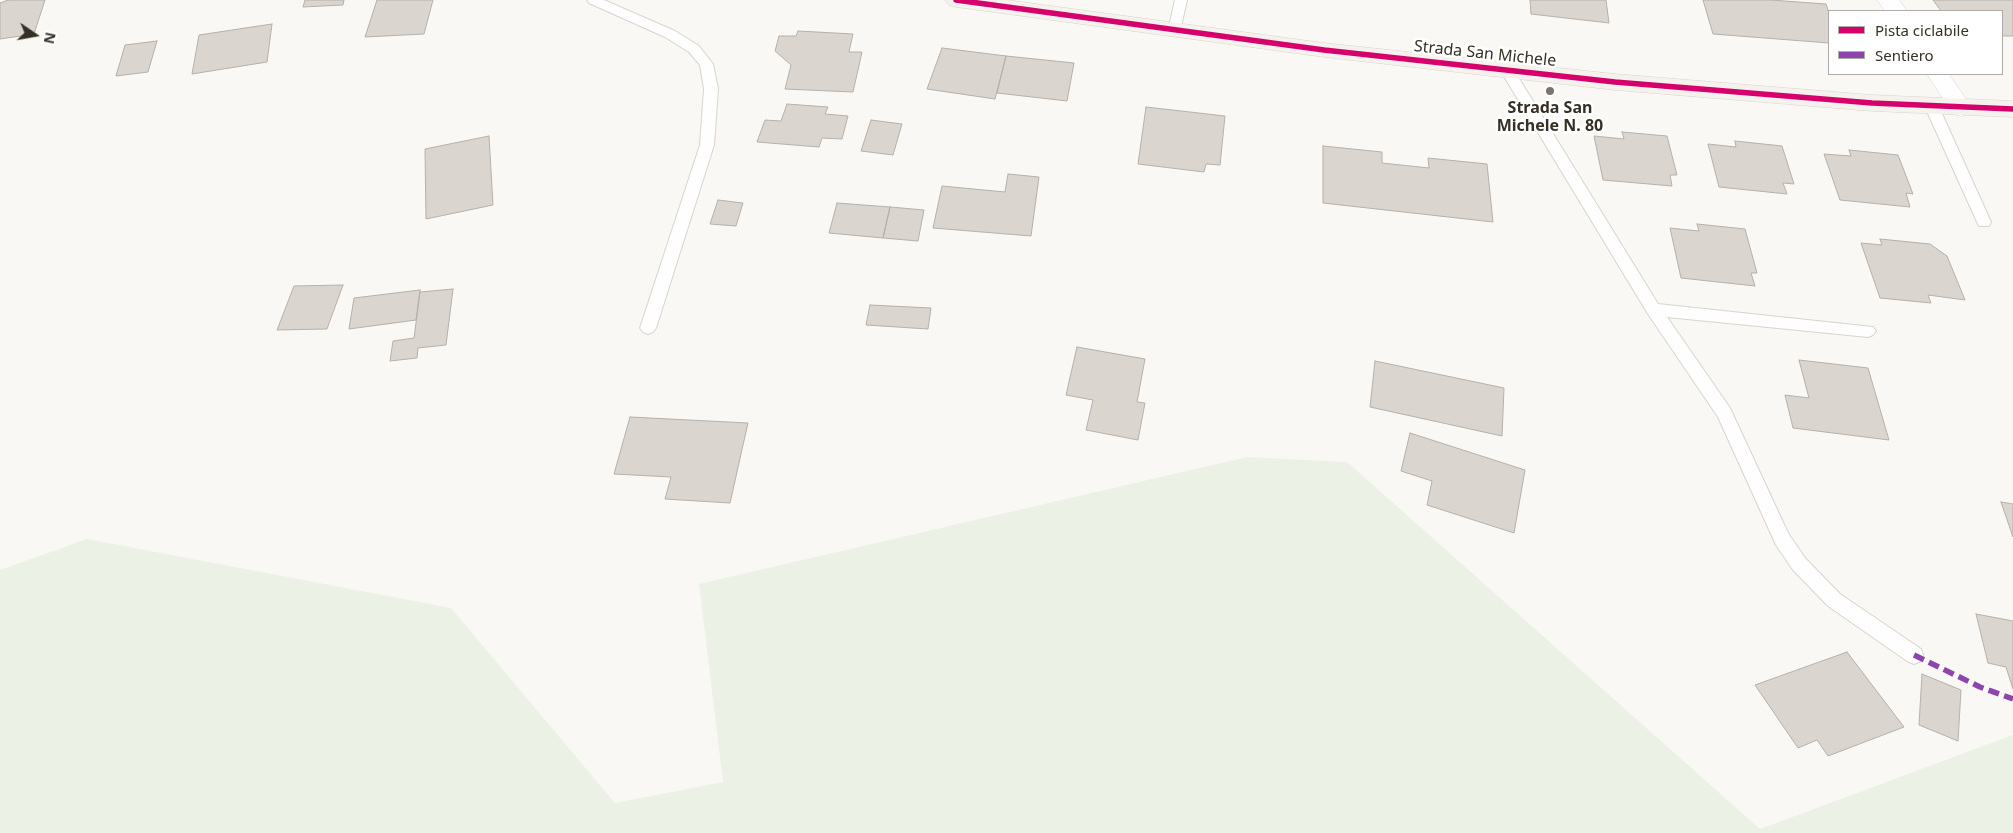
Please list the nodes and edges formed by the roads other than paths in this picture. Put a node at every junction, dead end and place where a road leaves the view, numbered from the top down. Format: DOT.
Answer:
graph roads {
  1 [pos="593,0"];
  2 [pos="956,0"];
  3 [pos="1180,0"];
  4 [pos="1174,31"];
  5 [pos="1507,70"];
  6 [pos="1939,75"];
  7 [pos="1932,107"];
  8 [pos="1961,108"];
  9 [pos="2013,109"];
  10 [pos="1984,222"];
  11 [pos="1653,310"];
  12 [pos="648,328"];
  13 [pos="1868,331"];
  14 [pos="1914,655"];
  1 -- 12 [label="lane"];
  2 -- 4 [label="street, Strada San Michele"];
  3 -- 4 [label="lane"];
  4 -- 5 [label="street, Strada San Michele"];
  5 -- 7 [label="street, Strada San Michele"];
  5 -- 11 [label="lane"];
  6 -- 8 [label="street"];
  7 -- 8 [label="street, Strada San Michele"];
  7 -- 10 [label="lane"];
  8 -- 9 [label="street, Strada San Michele"];
  11 -- 13 [label="lane"];
  11 -- 14 [label="lane"];
}
